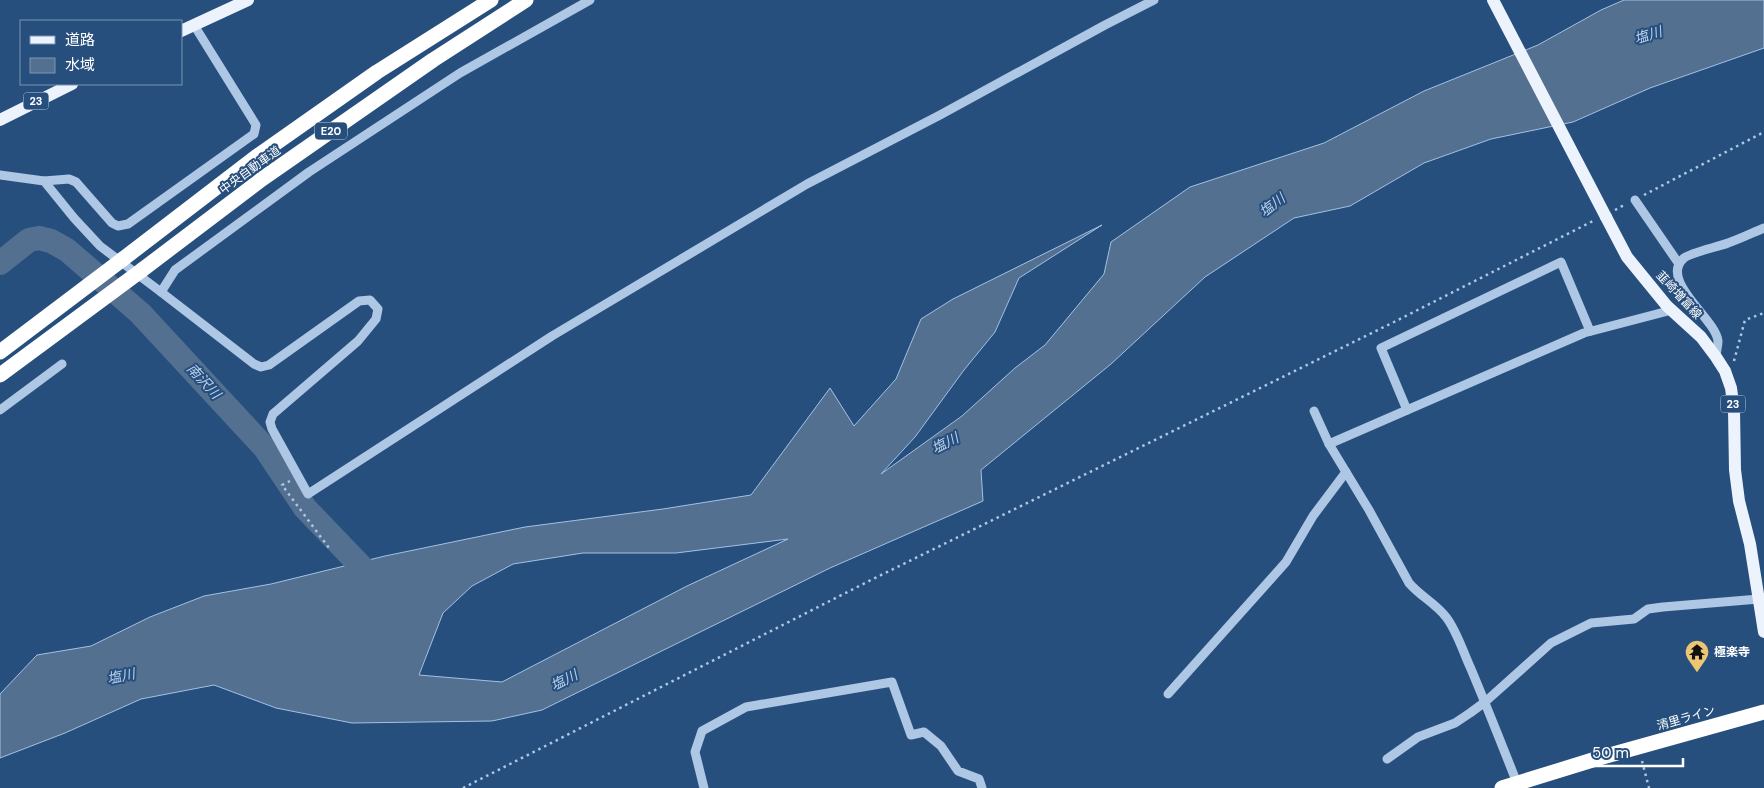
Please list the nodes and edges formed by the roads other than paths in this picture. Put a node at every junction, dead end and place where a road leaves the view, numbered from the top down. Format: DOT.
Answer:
graph roads {
  1 [pos="248,0"];
  2 [pos="491,0"];
  3 [pos="526,0"];
  4 [pos="590,0"];
  5 [pos="1154,0"];
  6 [pos="1493,0"];
  7 [pos="580,3"];
  8 [pos="194,25"];
  9 [pos="182,31"];
  10 [pos="70,85"];
  11 [pos="0,120"];
  12 [pos="0,175"];
  13 [pos="44,181"];
  14 [pos="1635,200"];
  15 [pos="1764,228"];
  16 [pos="1679,264"];
  17 [pos="161,292"];
  18 [pos="1672,310"];
  19 [pos="1590,331"];
  20 [pos="0,352"];
  21 [pos="1716,356"];
  22 [pos="62,364"];
  23 [pos="0,375"];
  24 [pos="0,410"];
  25 [pos="1407,410"];
  26 [pos="1314,411"];
  27 [pos="1329,444"];
  28 [pos="1346,472"];
  29 [pos="1759,599"];
  30 [pos="1764,632"];
  31 [pos="1168,694"];
  32 [pos="1485,702"];
  33 [pos="1764,712"];
  34 [pos="1387,759"];
  35 [pos="1517,784"];
  36 [pos="704,788"];
  37 [pos="982,788"];
  38 [pos="1502,788"];
  1 -- 8 [label="main road"];
  2 -- 20 [label="highway, 中央自動車道 / E20, bridge"];
  3 -- 23 [label="highway, 中央自動車道 / E20, bridge"];
  4 -- 7 [label="street"];
  5 -- 17 [label="street"];
  6 -- 18 [label="main road, 韮崎増富線 / 23, bridge"];
  7 -- 17 [label="street"];
  8 -- 9 [label="main road"];
  8 -- 13 [label="street"];
  10 -- 11 [label="main road, 23"];
  12 -- 13 [label="street"];
  13 -- 17 [label="street"];
  14 -- 16 [label="street"];
  15 -- 16 [label="street"];
  16 -- 21 [label="street"];
  18 -- 19 [label="street"];
  18 -- 21 [label="main road, 韮崎増富線 / 23"];
  19 -- 25 [label="street"];
  19 -- 25 [label="street"];
  21 -- 29 [label="main road, 韮崎増富線 / 23"];
  22 -- 24 [label="street"];
  25 -- 27 [label="street"];
  26 -- 27 [label="street"];
  27 -- 28 [label="street"];
  28 -- 31 [label="street"];
  28 -- 32 [label="street"];
  29 -- 30 [label="main road, 韮崎増富線 / 23"];
  29 -- 32 [label="street"];
  32 -- 34 [label="street"];
  32 -- 35 [label="street"];
  33 -- 35 [label="highway, 清里ライン"];
  35 -- 38 [label="highway, 清里ライン"];
  36 -- 37 [label="street"];
}
